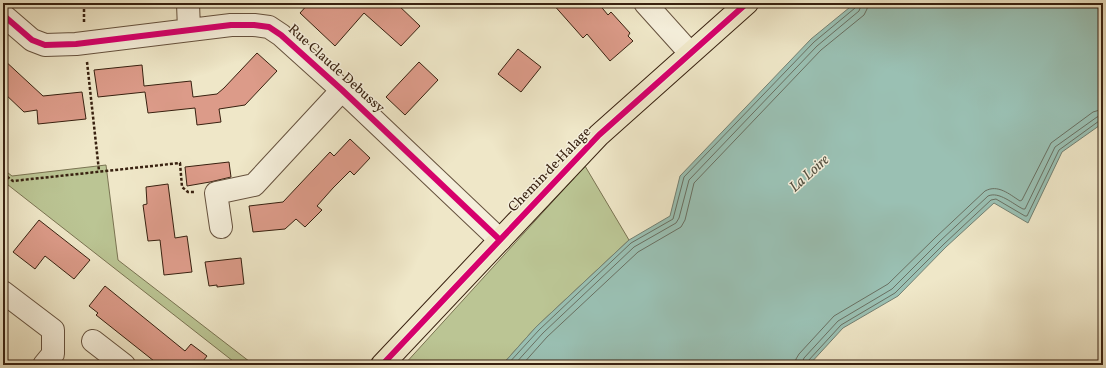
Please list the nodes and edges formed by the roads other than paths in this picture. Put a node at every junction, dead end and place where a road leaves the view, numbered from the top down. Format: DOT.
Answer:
graph roads {
  1 [pos="188,3"];
  2 [pos="645,3"];
  3 [pos="747,3"];
  4 [pos="3,15"];
  5 [pos="189,30"];
  6 [pos="690,53"];
  7 [pos="342,90"];
  8 [pos="222,227"];
  9 [pos="500,240"];
  10 [pos="3,292"];
  11 [pos="93,341"];
  12 [pos="44,365"];
  13 [pos="124,365"];
  14 [pos="382,365"];
  1 -- 5 [label="street"];
  2 -- 6 [label="street"];
  3 -- 6 [label="main road, Chemin de Halage"];
  4 -- 5 [label="street, Rue Claude Debussy"];
  5 -- 7 [label="street, Rue Claude Debussy"];
  6 -- 9 [label="main road, Chemin de Halage"];
  7 -- 8 [label="street"];
  7 -- 9 [label="street, Rue Claude Debussy"];
  9 -- 14 [label="main road, Chemin de Halage"];
  10 -- 12 [label="street"];
  11 -- 13 [label="street"];
}
